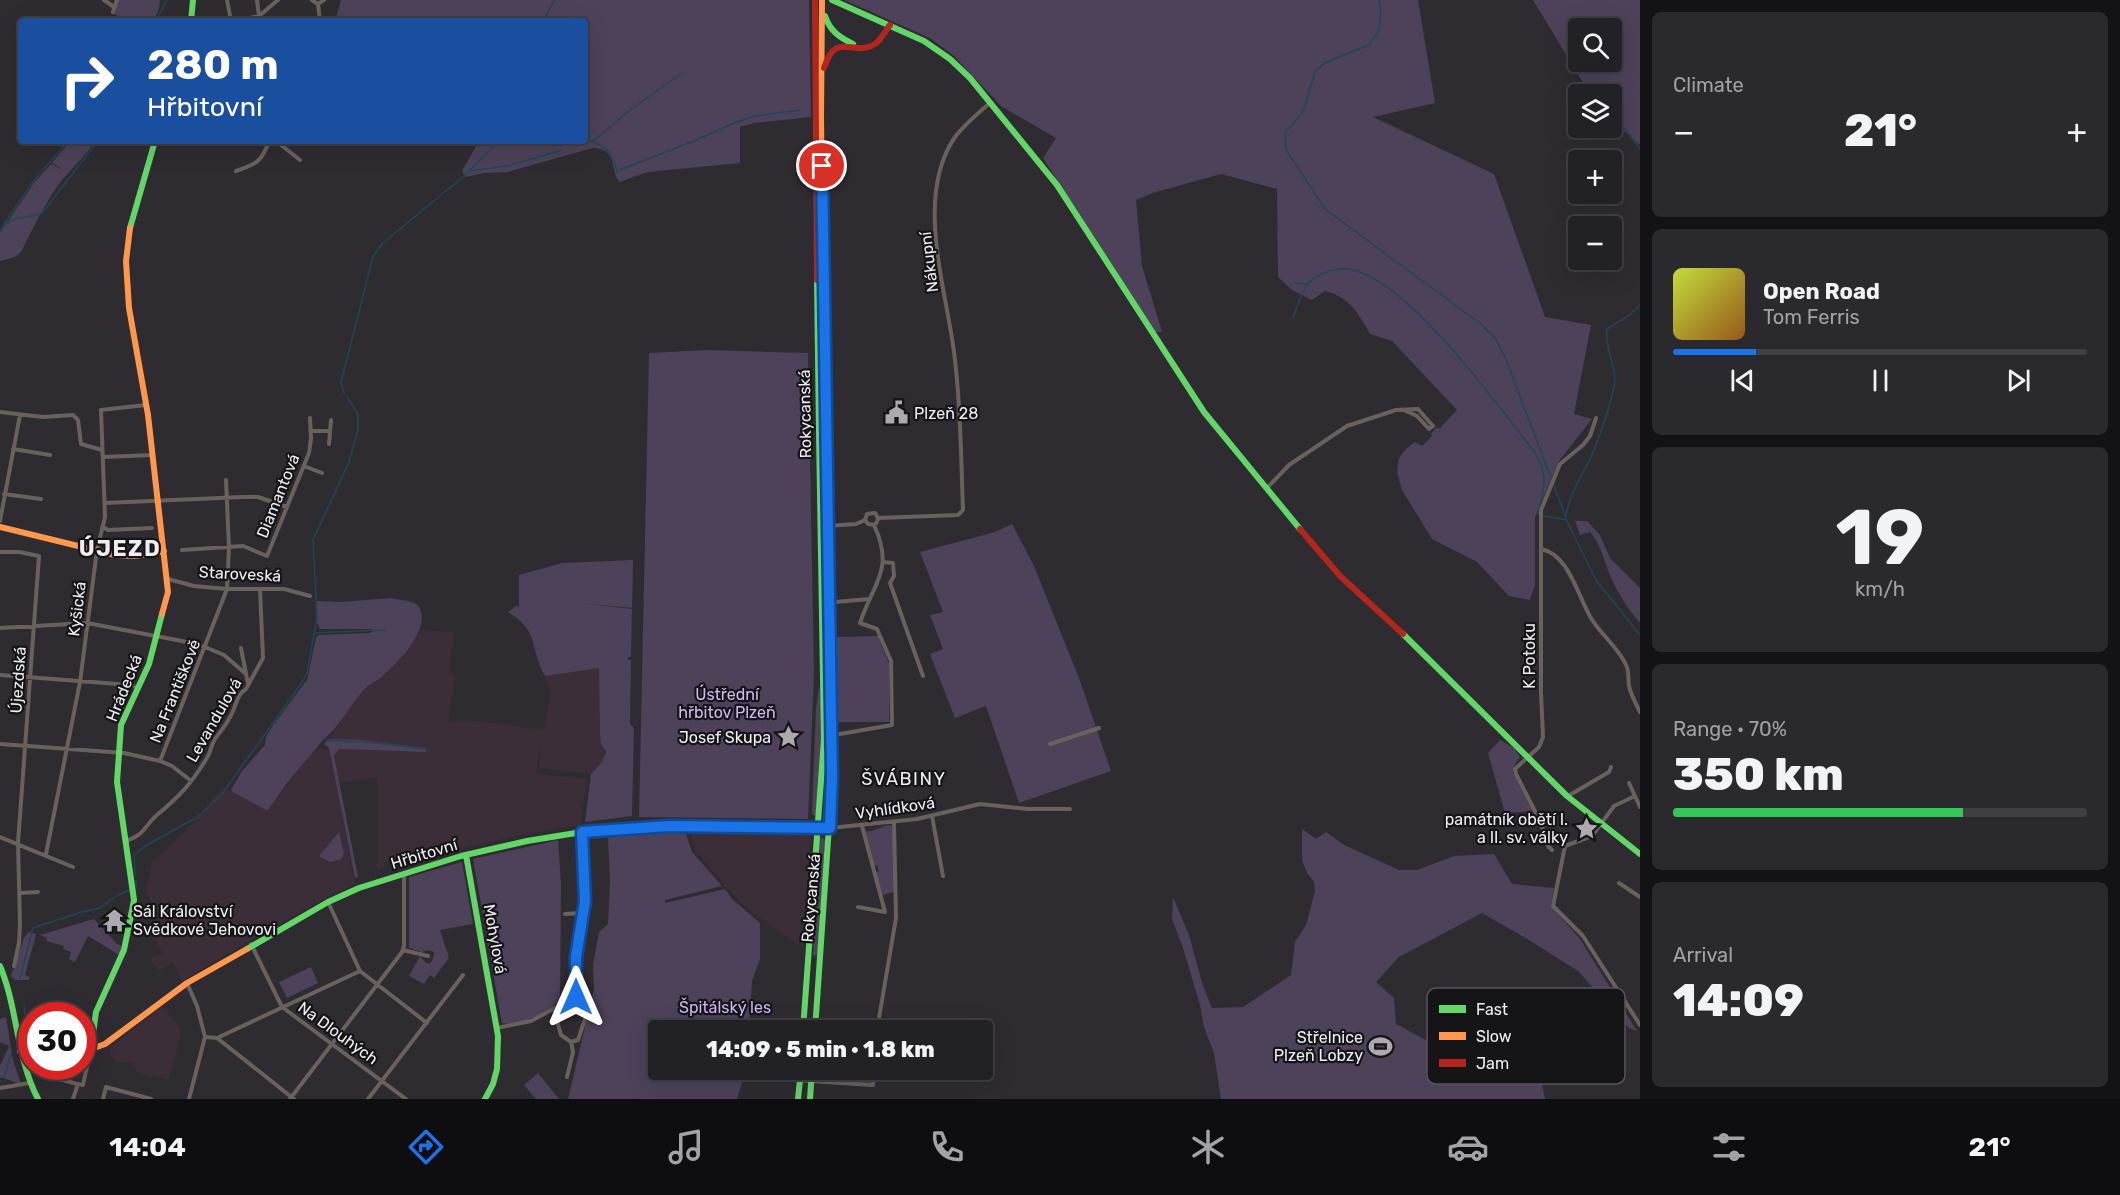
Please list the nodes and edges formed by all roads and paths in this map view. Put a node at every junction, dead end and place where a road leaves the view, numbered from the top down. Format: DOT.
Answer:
graph roads {
  1 [pos="104,0"];
  2 [pos="117,0"];
  3 [pos="193,0"];
  4 [pos="227,0"];
  5 [pos="257,0"];
  6 [pos="278,0"];
  7 [pos="312,0"];
  8 [pos="324,0"];
  9 [pos="832,0"];
  10 [pos="819,1"];
  11 [pos="318,4"];
  12 [pos="114,7"];
  13 [pos="823,10"];
  14 [pos="113,12"];
  15 [pos="259,16"];
  16 [pos="194,18"];
  17 [pos="230,18"];
  18 [pos="250,18"];
  19 [pos="320,18"];
  20 [pos="890,25"];
  21 [pos="866,47"];
  22 [pos="821,78"];
  23 [pos="992,103"];
  24 [pos="816,120"];
  25 [pos="154,144"];
  26 [pos="268,144"];
  27 [pos="280,144"];
  28 [pos="300,160"];
  29 [pos="236,171"];
  30 [pos="146,405"];
  31 [pos="0,412"];
  32 [pos="20,415"];
  33 [pos="310,418"];
  34 [pos="1596,418"];
  35 [pos="331,420"];
  36 [pos="1433,430"];
  37 [pos="311,431"];
  38 [pos="330,431"];
  39 [pos="329,444"];
  40 [pos="13,449"];
  41 [pos="102,450"];
  42 [pos="50,455"];
  43 [pos="152,455"];
  44 [pos="103,457"];
  45 [pos="304,466"];
  46 [pos="322,472"];
  47 [pos="226,480"];
  48 [pos="1266,489"];
  49 [pos="4,494"];
  50 [pos="227,498"];
  51 [pos="41,499"];
  52 [pos="158,501"];
  53 [pos="105,503"];
  54 [pos="287,507"];
  55 [pos="878,518"];
  56 [pos="865,520"];
  57 [pos="0,521"];
  58 [pos="874,525"];
  59 [pos="827,526"];
  60 [pos="0,527"];
  61 [pos="103,527"];
  62 [pos="820,527"];
  63 [pos="153,528"];
  64 [pos="229,548"];
  65 [pos="1541,549"];
  66 [pos="97,550"];
  67 [pos="182,550"];
  68 [pos="164,551"];
  69 [pos="0,552"];
  70 [pos="883,562"];
  71 [pos="168,579"];
  72 [pos="227,589"];
  73 [pos="260,589"];
  74 [pos="310,596"];
  75 [pos="869,599"];
  76 [pos="829,609"];
  77 [pos="87,623"];
  78 [pos="34,625"];
  79 [pos="0,628"];
  80 [pos="157,636"];
  81 [pos="205,647"];
  82 [pos="241,648"];
  83 [pos="246,674"];
  84 [pos="0,675"];
  85 [pos="923,676"];
  86 [pos="30,678"];
  87 [pos="80,682"];
  88 [pos="249,684"];
  89 [pos="138,688"];
  90 [pos="1640,712"];
  91 [pos="1099,728"];
  92 [pos="834,735"];
  93 [pos="0,744"];
  94 [pos="1050,744"];
  95 [pos="25,746"];
  96 [pos="66,749"];
  97 [pos="118,753"];
  98 [pos="1527,756"];
  99 [pos="160,761"];
  100 [pos="1611,767"];
  101 [pos="191,780"];
  102 [pos="1629,783"];
  103 [pos="1568,796"];
  104 [pos="1635,796"];
  105 [pos="1640,807"];
  106 [pos="1070,809"];
  107 [pos="932,816"];
  108 [pos="894,823"];
  109 [pos="1601,825"];
  110 [pos="862,826"];
  111 [pos="818,828"];
  112 [pos="830,828"];
  113 [pos="582,832"];
  114 [pos="0,837"];
  115 [pos="126,841"];
  116 [pos="18,843"];
  117 [pos="1552,850"];
  118 [pos="46,854"];
  119 [pos="1640,854"];
  120 [pos="466,855"];
  121 [pos="73,867"];
  122 [pos="404,873"];
  123 [pos="943,876"];
  124 [pos="1619,883"];
  125 [pos="38,892"];
  126 [pos="21,893"];
  127 [pos="1640,897"];
  128 [pos="328,902"];
  129 [pos="858,907"];
  130 [pos="566,914"];
  131 [pos="583,914"];
  132 [pos="251,944"];
  133 [pos="403,950"];
  134 [pos="428,956"];
  135 [pos="0,966"];
  136 [pos="14,966"];
  137 [pos="360,971"];
  138 [pos="463,975"];
  139 [pos="187,983"];
  140 [pos="377,983"];
  141 [pos="1616,988"];
  142 [pos="576,997"];
  143 [pos="1625,1002"];
  144 [pos="282,1007"];
  145 [pos="554,1009"];
  146 [pos="96,1012"];
  147 [pos="804,1020"];
  148 [pos="816,1020"];
  149 [pos="878,1020"];
  150 [pos="427,1023"];
  151 [pos="1640,1025"];
  152 [pos="497,1028"];
  153 [pos="205,1037"];
  154 [pos="217,1038"];
  155 [pos="18,1039"];
  156 [pos="571,1042"];
  157 [pos="332,1043"];
  158 [pos="96,1048"];
  159 [pos="567,1077"];
  160 [pos="28,1080"];
  161 [pos="64,1080"];
  162 [pos="84,1080"];
  163 [pos="800,1080"];
  164 [pos="873,1080"];
  165 [pos="382,1081"];
  166 [pos="811,1081"];
  167 [pos="29,1083"];
  168 [pos="78,1084"];
  169 [pos="0,1088"];
  170 [pos="292,1098"];
  171 [pos="38,1099"];
  172 [pos="74,1099"];
  173 [pos="103,1099"];
  174 [pos="151,1099"];
  175 [pos="189,1099"];
  176 [pos="368,1099"];
  177 [pos="406,1099"];
  178 [pos="485,1099"];
  179 [pos="798,1099"];
  180 [pos="810,1099"];
  1 -- 12 [label="street"];
  2 -- 12 [label="street"];
  3 -- 16 [label="main road"];
  4 -- 17 [label="street"];
  5 -- 15 [label="street"];
  6 -- 15 [label="street"];
  7 -- 11 [label="street"];
  8 -- 11 [label="street"];
  9 -- 20 [label="main road"];
  10 -- 13 [label="main road"];
  10 -- 24 [label="main road"];
  11 -- 19 [label="street"];
  12 -- 14 [label="street"];
  13 -- 21 [label="main road"];
  13 -- 22 [label="main road"];
  15 -- 18 [label="street"];
  20 -- 21 [label="main road"];
  20 -- 23 [label="main road"];
  21 -- 22 [label="main road"];
  22 -- 24 [label="main road"];
  23 -- 48 [label="main road"];
  23 -- 55 [label="street, Nákupní"];
  24 -- 59 [label="main road, Rokycanská"];
  24 -- 62 [label="main road, Rokycanská"];
  25 -- 30 [label="main road, Hrádecká"];
  26 -- 29 [label="street"];
  27 -- 28 [label="street"];
  30 -- 41 [label="street, Kyšická"];
  30 -- 43 [label="main road, Hrádecká"];
  31 -- 32 [label="street"];
  32 -- 40 [label="street"];
  32 -- 41 [label="street"];
  33 -- 37 [label="street, Diamantová"];
  34 -- 65 [label="street, K Potoku"];
  35 -- 38 [label="street"];
  36 -- 48 [label="street"];
  37 -- 38 [label="street"];
  37 -- 45 [label="street, Diamantová"];
  38 -- 39 [label="street"];
  40 -- 42 [label="street"];
  40 -- 49 [label="street"];
  41 -- 44 [label="street, Kyšická"];
  43 -- 44 [label="street"];
  43 -- 52 [label="main road, Hrádecká"];
  44 -- 53 [label="street, Kyšická"];
  45 -- 46 [label="street"];
  45 -- 54 [label="street, Diamantová"];
  47 -- 50 [label="street, Na Františkově"];
  48 -- 98 [label="main road"];
  49 -- 51 [label="street"];
  49 -- 57 [label="street"];
  50 -- 52 [label="street"];
  50 -- 54 [label="street"];
  50 -- 64 [label="street, Na Františkově"];
  52 -- 53 [label="street"];
  52 -- 68 [label="main road, Hrádecká"];
  53 -- 61 [label="street, Kyšická"];
  54 -- 64 [label="street, Diamantová"];
  55 -- 56 [label="street"];
  55 -- 58 [label="street"];
  56 -- 58 [label="street"];
  56 -- 59 [label="street"];
  58 -- 70 [label="street"];
  59 -- 62 [label="street"];
  59 -- 76 [label="main road, Rokycanská"];
  60 -- 66 [label="main road"];
  61 -- 63 [label="street"];
  61 -- 66 [label="street, Kyšická"];
  62 -- 111 [label="main road, Rokycanská"];
  64 -- 67 [label="street, Diamantová"];
  64 -- 72 [label="street, Na Františkově"];
  65 -- 90 [label="street"];
  65 -- 98 [label="street, K Potoku"];
  66 -- 68 [label="main road"];
  66 -- 77 [label="street, Kyšická"];
  68 -- 71 [label="main road, Hrádecká"];
  69 -- 78 [label="street, Újezdská"];
  70 -- 75 [label="street"];
  70 -- 85 [label="street"];
  71 -- 72 [label="street, Staroveská"];
  71 -- 80 [label="main road, Hrádecká"];
  72 -- 73 [label="street, Staroveská"];
  72 -- 81 [label="street, Na Františkově"];
  73 -- 74 [label="street, Staroveská"];
  73 -- 88 [label="street, Levandulová"];
  75 -- 76 [label="street"];
  75 -- 92 [label="street"];
  76 -- 112 [label="main road, Rokycanská"];
  77 -- 78 [label="street"];
  77 -- 80 [label="street"];
  77 -- 87 [label="street, Kyšická"];
  78 -- 79 [label="street"];
  78 -- 86 [label="street, Újezdská"];
  80 -- 81 [label="street"];
  80 -- 89 [label="main road, Hrádecká"];
  81 -- 83 [label="street"];
  81 -- 99 [label="street, Na Františkově"];
  82 -- 83 [label="street"];
  83 -- 88 [label="street"];
  84 -- 86 [label="street"];
  86 -- 87 [label="street"];
  86 -- 95 [label="street, Újezdská"];
  87 -- 89 [label="street"];
  87 -- 96 [label="street, Kyšická"];
  88 -- 101 [label="street, Levandulová"];
  89 -- 97 [label="main road, Hrádecká"];
  91 -- 94 [label="street"];
  93 -- 95 [label="street, Na Františkově"];
  95 -- 96 [label="street, Na Františkově"];
  95 -- 116 [label="street, Újezdská"];
  96 -- 97 [label="street, Na Františkově"];
  96 -- 118 [label="street, Kyšická"];
  97 -- 99 [label="street, Na Františkově"];
  97 -- 115 [label="main road, Hrádecká"];
  98 -- 103 [label="main road"];
  98 -- 117 [label="street, K Potoku"];
  99 -- 101 [label="street"];
  100 -- 103 [label="street"];
  101 -- 115 [label="street, Levandulová"];
  102 -- 104 [label="street"];
  103 -- 109 [label="main road"];
  104 -- 105 [label="street"];
  104 -- 109 [label="street"];
  106 -- 107 [label="street, Vyhlídková"];
  107 -- 108 [label="street, Vyhlídková"];
  107 -- 123 [label="street"];
  108 -- 110 [label="street, Vyhlídková"];
  108 -- 149 [label="street"];
  109 -- 119 [label="main road"];
  109 -- 141 [label="street"];
  110 -- 112 [label="street, Vyhlídková"];
  110 -- 129 [label="street"];
  111 -- 112 [label="main road, Hřbitovní"];
  111 -- 113 [label="main road, Hřbitovní"];
  111 -- 147 [label="main road, Rokycanská"];
  112 -- 148 [label="main road, Rokycanská"];
  113 -- 120 [label="main road, Hřbitovní"];
  113 -- 131 [label="street"];
  114 -- 116 [label="street"];
  115 -- 146 [label="main road, Hrádecká"];
  116 -- 118 [label="street"];
  116 -- 126 [label="street, Újezdská"];
  118 -- 121 [label="street"];
  120 -- 122 [label="main road, Hřbitovní"];
  120 -- 152 [label="main road, Mohylová"];
  122 -- 128 [label="main road, Hřbitovní"];
  122 -- 133 [label="street"];
  124 -- 127 [label="street"];
  125 -- 126 [label="street"];
  126 -- 136 [label="street, Újezdská"];
  128 -- 132 [label="main road, Hřbitovní"];
  128 -- 137 [label="street"];
  130 -- 131 [label="street"];
  131 -- 142 [label="street"];
  132 -- 139 [label="main road, Hřbitovní"];
  132 -- 144 [label="street, Na Dlouhých"];
  133 -- 134 [label="street"];
  133 -- 140 [label="street"];
  135 -- 155 [label="main road"];
  137 -- 140 [label="street"];
  137 -- 144 [label="street"];
  138 -- 150 [label="street"];
  139 -- 153 [label="street"];
  139 -- 158 [label="main road, Hřbitovní"];
  140 -- 150 [label="street"];
  140 -- 157 [label="street"];
  142 -- 145 [label="street"];
  142 -- 156 [label="street"];
  143 -- 151 [label="street"];
  144 -- 154 [label="street"];
  144 -- 157 [label="street, Na Dlouhých"];
  145 -- 152 [label="street"];
  145 -- 156 [label="street"];
  150 -- 165 [label="street"];
  152 -- 178 [label="main road, Mohylová"];
  153 -- 154 [label="street"];
  153 -- 175 [label="street"];
  154 -- 170 [label="street"];
  156 -- 159 [label="street"];
  157 -- 165 [label="street, Na Dlouhých"];
  157 -- 170 [label="street"];
  160 -- 167 [label="main road"];
  161 -- 168 [label="street"];
  162 -- 168 [label="street, Hrádecká"];
  163 -- 166 [label="street"];
  163 -- 179 [label="main road"];
  164 -- 166 [label="street"];
  165 -- 176 [label="street"];
  165 -- 177 [label="street, Na Dlouhých"];
  166 -- 180 [label="main road"];
  167 -- 169 [label="street"];
  167 -- 171 [label="main road"];
  168 -- 172 [label="street, Hrádecká"];
  173 -- 174 [label="street"];
}
